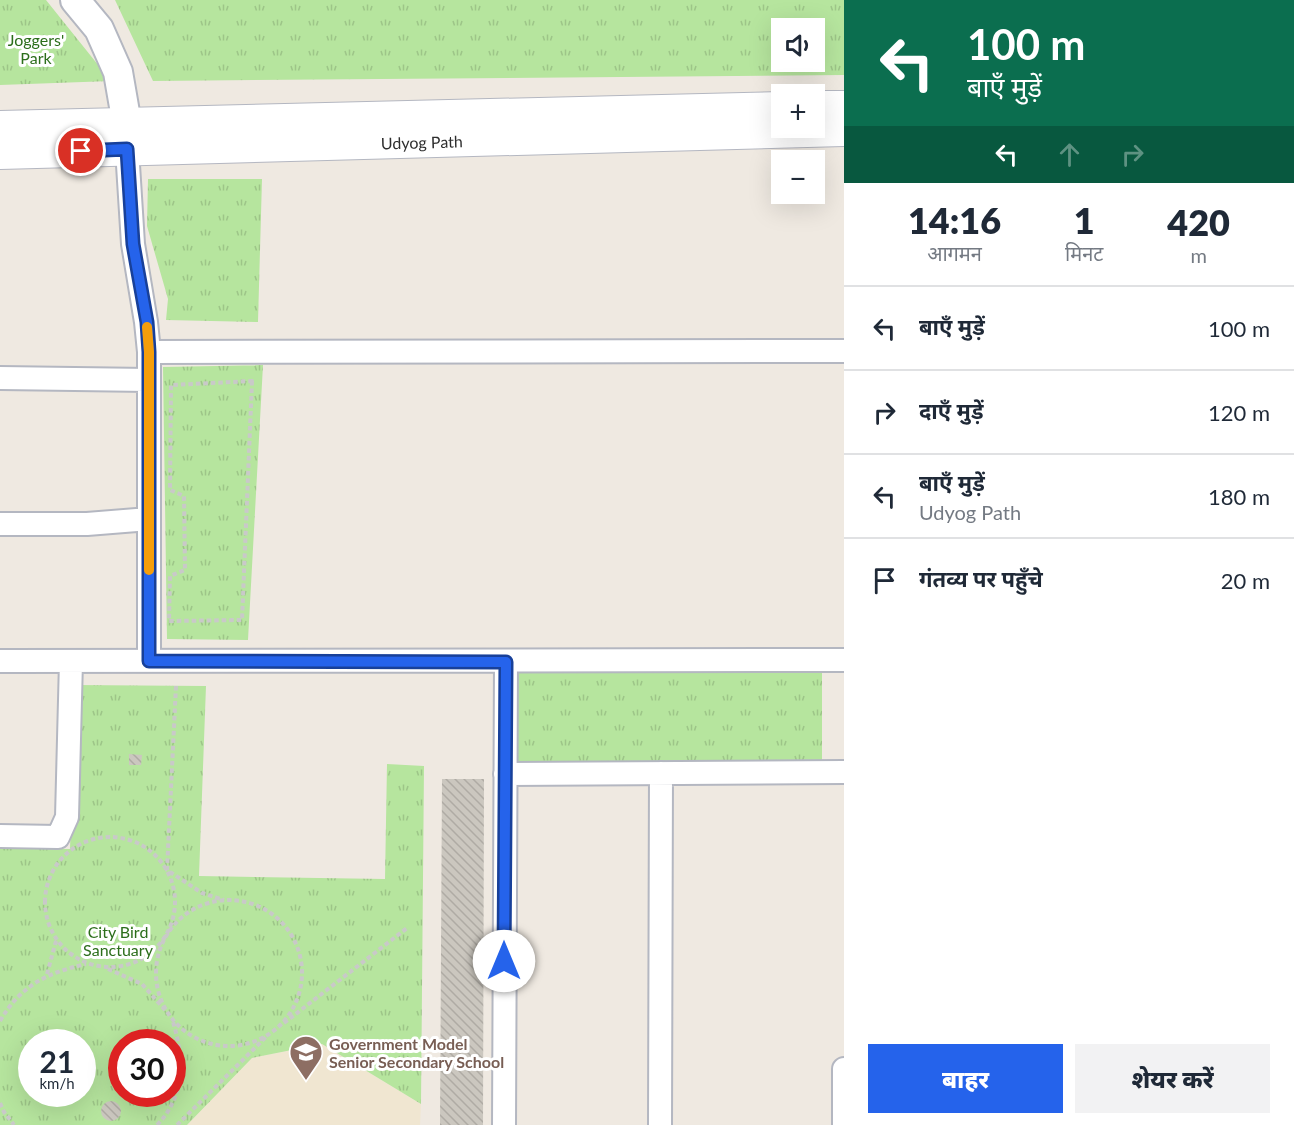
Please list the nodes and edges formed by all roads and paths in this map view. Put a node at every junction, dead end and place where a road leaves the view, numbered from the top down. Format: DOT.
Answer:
graph roads {
  1 [pos="75,0"];
  2 [pos="825,107"];
  3 [pos="844,107"];
  4 [pos="771,108"];
  5 [pos="0,127"];
  6 [pos="844,130"];
  7 [pos="127,137"];
  8 [pos="0,153"];
  9 [pos="844,351"];
  10 [pos="149,352"];
  11 [pos="0,378"];
  12 [pos="149,380"];
  13 [pos="149,519"];
  14 [pos="0,524"];
  15 [pos="185,570"];
  16 [pos="844,660"];
  17 [pos="0,661"];
  18 [pos="71,661"];
  19 [pos="149,661"];
  20 [pos="506,662"];
  21 [pos="176,686"];
  22 [pos="844,772"];
  23 [pos="661,773"];
  24 [pos="505,774"];
  25 [pos="0,836"];
  26 [pos="167,870"];
  27 [pos="224,900"];
  28 [pos="170,928"];
  29 [pos="407,928"];
  30 [pos="56,941"];
  31 [pos="87,964"];
  32 [pos="47,975"];
  33 [pos="0,1020"];
  34 [pos="172,1020"];
  35 [pos="271,1033"];
  36 [pos="844,1069"];
  37 [pos="0,1103"];
  38 [pos="15,1125"];
  39 [pos="157,1125"];
  40 [pos="177,1125"];
  41 [pos="504,1125"];
  42 [pos="660,1125"];
  43 [pos="844,1125"];
  1 -- 7 [label="street"];
  2 -- 3 [label="main road"];
  4 -- 7 [label="main road, Udyog Path"];
  5 -- 7 [label="main road, Udyog Path"];
  6 -- 7 [label="main road, Udyog Path"];
  7 -- 8 [label="main road, Udyog Path"];
  7 -- 10 [label="street"];
  9 -- 10 [label="street"];
  10 -- 12 [label="street"];
  11 -- 12 [label="street"];
  12 -- 13 [label="street"];
  13 -- 14 [label="street"];
  13 -- 19 [label="street"];
  15 -- 15 [label="path"];
  16 -- 20 [label="street"];
  17 -- 18 [label="street"];
  18 -- 19 [label="street"];
  18 -- 25 [label="street"];
  19 -- 20 [label="street"];
  20 -- 24 [label="street"];
  21 -- 26 [label="path"];
  22 -- 23 [label="street"];
  23 -- 24 [label="street"];
  23 -- 42 [label="street"];
  24 -- 41 [label="street"];
  26 -- 27 [label="path"];
  26 -- 28 [label="path"];
  26 -- 30 [label="path"];
  27 -- 28 [label="path"];
  27 -- 35 [label="path"];
  28 -- 31 [label="path"];
  28 -- 34 [label="path"];
  29 -- 35 [label="path"];
  30 -- 31 [label="path"];
  30 -- 32 [label="path"];
  31 -- 32 [label="path"];
  31 -- 34 [label="path"];
  32 -- 33 [label="path"];
  34 -- 35 [label="path"];
  34 -- 39 [label="path"];
  35 -- 40 [label="path"];
  36 -- 43 [label="street"];
  37 -- 38 [label="path"];
}
